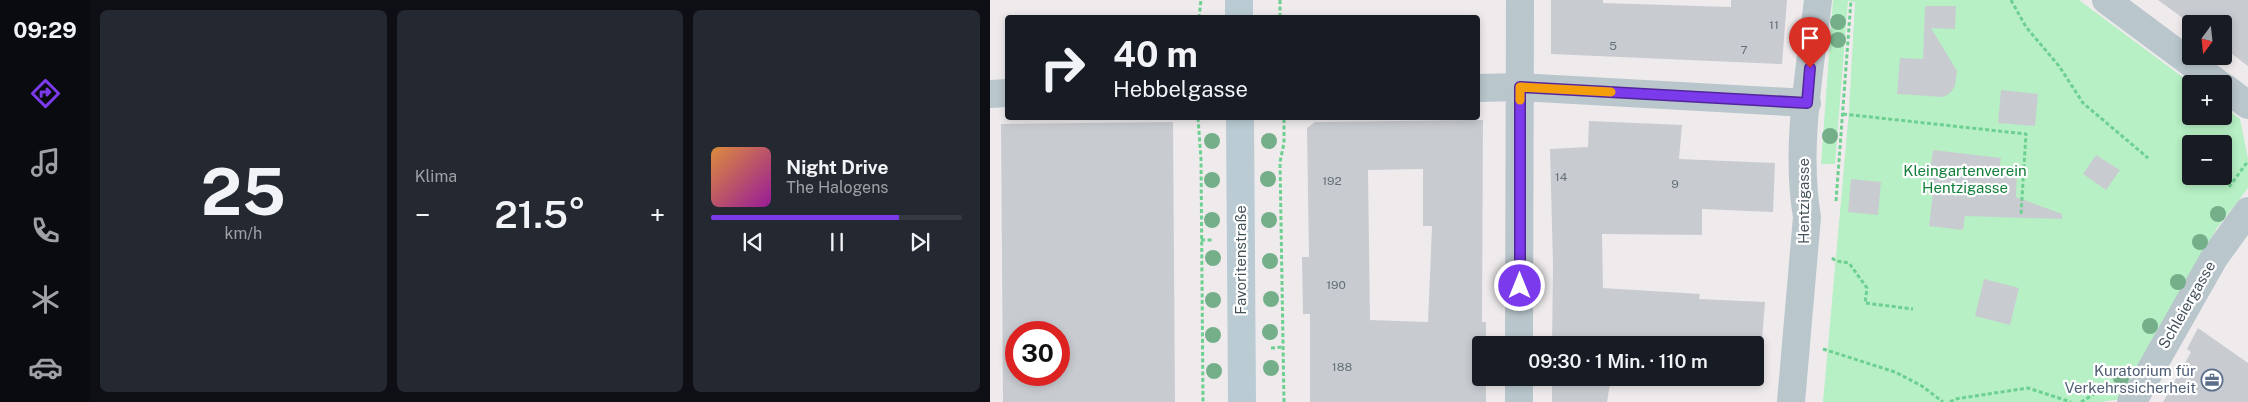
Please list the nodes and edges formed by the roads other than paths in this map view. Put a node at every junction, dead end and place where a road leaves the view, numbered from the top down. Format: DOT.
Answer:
graph roads {
  1 [pos="1239,0"];
  2 [pos="1520,0"];
  3 [pos="1818,0"];
  4 [pos="2106,0"];
  5 [pos="1239,15"];
  6 [pos="2207,75"];
  7 [pos="1520,87"];
  8 [pos="1480,88"];
  9 [pos="1005,93"];
  10 [pos="2232,93"];
  11 [pos="990,94"];
  12 [pos="1807,103"];
  13 [pos="2248,105"];
  14 [pos="1240,120"];
  15 [pos="2248,211"];
  16 [pos="1520,336"];
  17 [pos="1519,386"];
  18 [pos="2121,393"];
  19 [pos="1242,402"];
  20 [pos="1519,402"];
  21 [pos="1791,402"];
  1 -- 5 [label="main road"];
  2 -- 7 [label="street"];
  3 -- 12 [label="street, Hentzigasse"];
  4 -- 6 [label="street"];
  7 -- 8 [label="street"];
  7 -- 12 [label="street"];
  7 -- 16 [label="street"];
  9 -- 11 [label="street"];
  10 -- 13 [label="street"];
  12 -- 21 [label="street, Hentzigasse"];
  14 -- 19 [label="main road, Favoritenstraße"];
  15 -- 18 [label="street, Schleiergasse"];
  17 -- 20 [label="street"];
}
